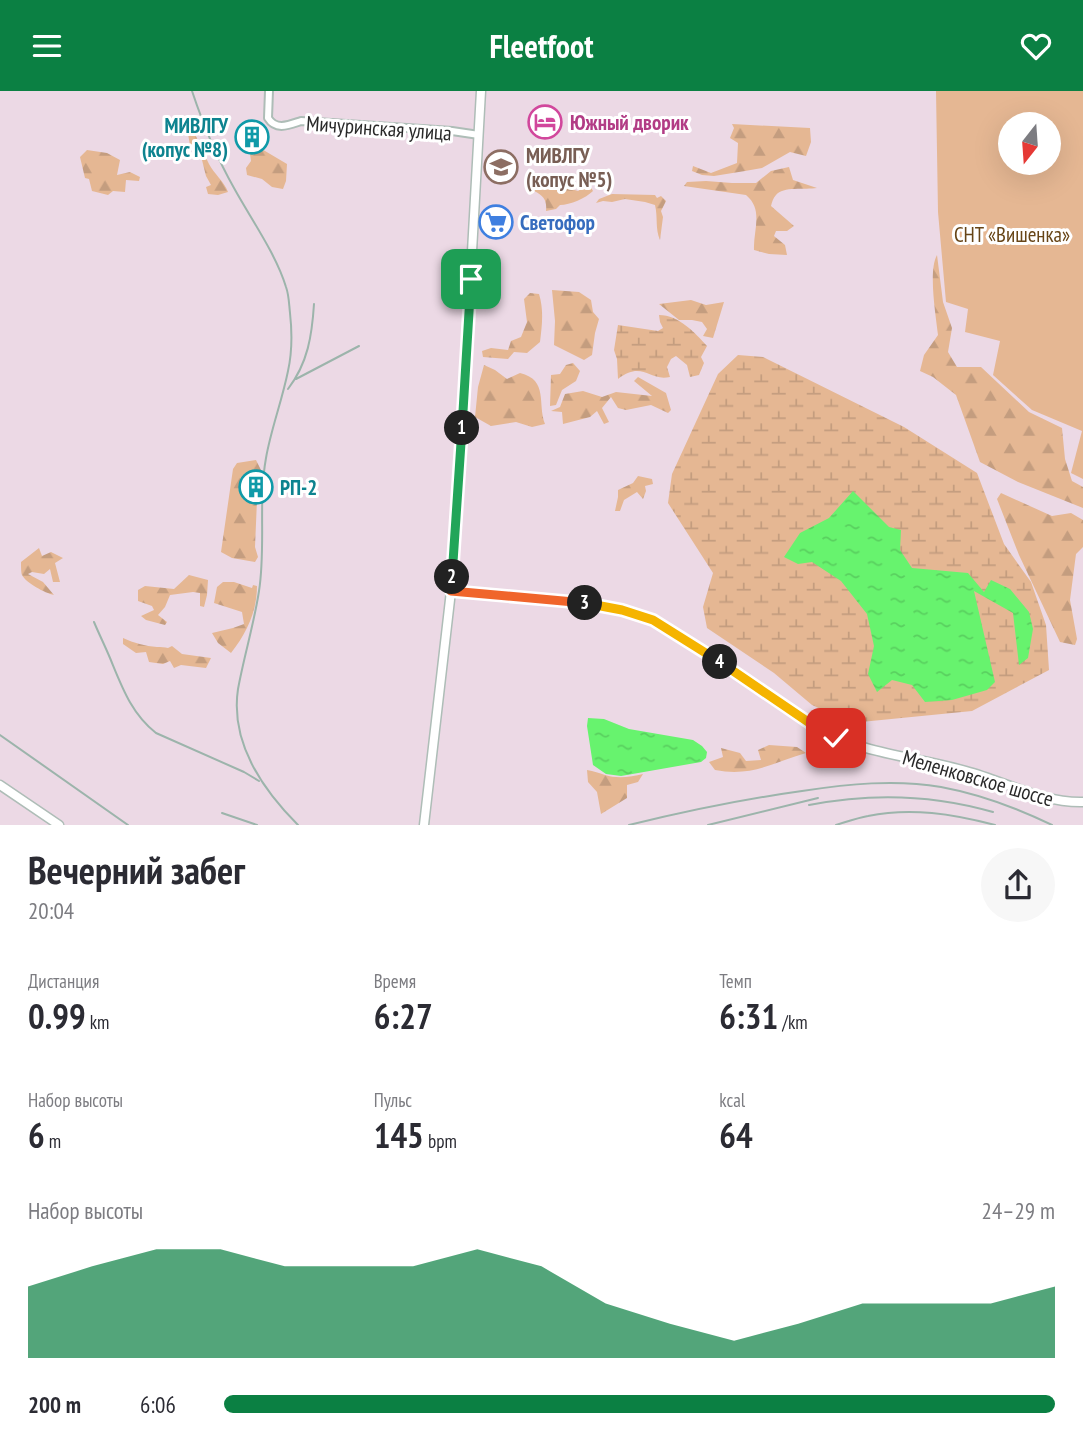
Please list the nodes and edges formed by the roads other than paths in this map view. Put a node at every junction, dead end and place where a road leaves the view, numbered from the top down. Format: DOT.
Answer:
graph roads {
  1 [pos="269,91"];
  2 [pos="481,91"];
  3 [pos="479,135"];
  4 [pos="451,591"];
  5 [pos="0,785"];
  6 [pos="1083,802"];
  7 [pos="60,824"];
  8 [pos="424,824"];
  1 -- 3 [label="street, Мичуринская улица"];
  2 -- 3 [label="main road"];
  3 -- 4 [label="main road"];
  4 -- 6 [label="main road, Меленковское шоссе"];
  4 -- 8 [label="main road"];
  5 -- 7 [label="main road"];
}
